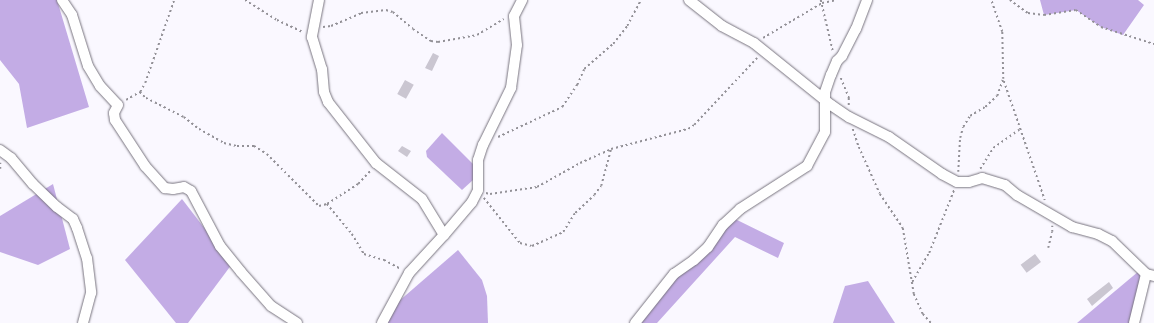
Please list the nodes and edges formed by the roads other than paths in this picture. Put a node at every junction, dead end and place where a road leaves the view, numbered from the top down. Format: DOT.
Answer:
graph roads {
  1 [pos="62,0"];
  2 [pos="319,0"];
  3 [pos="522,0"];
  4 [pos="689,0"];
  5 [pos="867,0"];
  6 [pos="825,100"];
  7 [pos="0,150"];
  8 [pos="444,235"];
  9 [pos="1150,275"];
  10 [pos="83,323"];
  11 [pos="297,323"];
  12 [pos="382,323"];
  13 [pos="635,323"];
  14 [pos="1134,323"];
  1 -- 11 [label="street"];
  2 -- 8 [label="street"];
  3 -- 8 [label="street"];
  4 -- 6 [label="street"];
  5 -- 6 [label="street"];
  6 -- 9 [label="street"];
  6 -- 13 [label="street"];
  7 -- 10 [label="street"];
  8 -- 12 [label="street"];
  9 -- 14 [label="street"];
}
